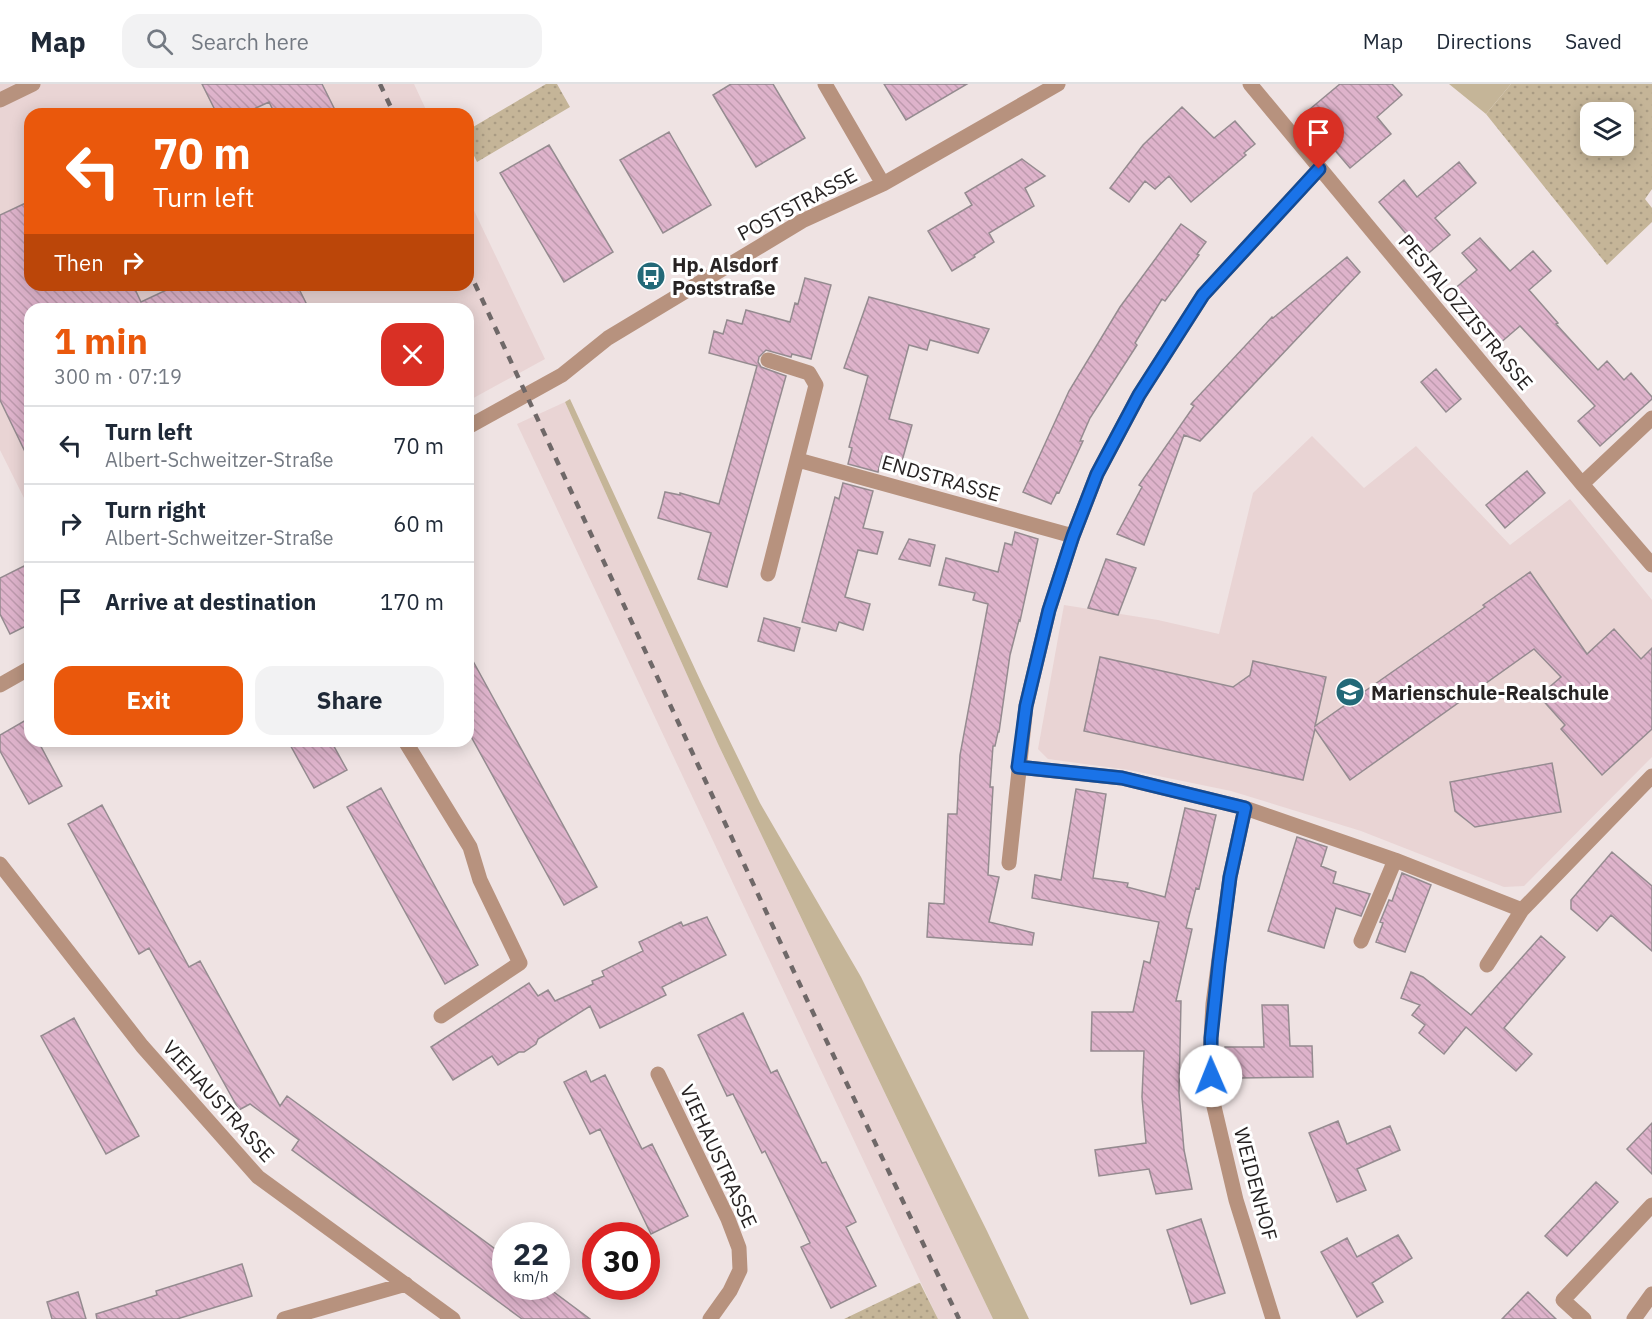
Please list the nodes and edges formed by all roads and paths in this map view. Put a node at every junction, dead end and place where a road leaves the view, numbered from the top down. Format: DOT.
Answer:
graph roads {
  1 [pos="33,84"];
  2 [pos="825,84"];
  3 [pos="1058,84"];
  4 [pos="1250,84"];
  5 [pos="0,100"];
  6 [pos="1319,169"];
  7 [pos="883,184"];
  8 [pos="768,360"];
  9 [pos="1652,418"];
  10 [pos="474,424"];
  11 [pos="798,460"];
  12 [pos="1582,484"];
  13 [pos="1073,536"];
  14 [pos="1652,565"];
  15 [pos="768,574"];
  16 [pos="24,671"];
  17 [pos="0,685"];
  18 [pos="409,747"];
  19 [pos="1018,767"];
  20 [pos="1652,776"];
  21 [pos="1245,808"];
  22 [pos="1395,860"];
  23 [pos="1009,863"];
  24 [pos="0,864"];
  25 [pos="1522,910"];
  26 [pos="1360,941"];
  27 [pos="1487,965"];
  28 [pos="441,1016"];
  29 [pos="657,1074"];
  30 [pos="1652,1205"];
  31 [pos="406,1284"];
  32 [pos="1652,1294"];
  33 [pos="284,1319"];
  34 [pos="453,1319"];
  35 [pos="710,1319"];
  36 [pos="1273,1319"];
  37 [pos="1584,1319"];
  38 [pos="1634,1319"];
  1 -- 5 [label="street"];
  2 -- 7 [label="street"];
  3 -- 7 [label="street, POSTSTRASSE"];
  4 -- 6 [label="street, PESTALOZZISTRASSE"];
  6 -- 12 [label="street, PESTALOZZISTRASSE"];
  6 -- 13 [label="street"];
  7 -- 10 [label="street, POSTSTRASSE"];
  8 -- 11 [label="street"];
  9 -- 12 [label="street"];
  11 -- 13 [label="street, ENDSTRASSE"];
  11 -- 15 [label="street"];
  12 -- 14 [label="street, PESTALOZZISTRASSE"];
  13 -- 19 [label="street"];
  16 -- 17 [label="street"];
  18 -- 28 [label="street"];
  19 -- 21 [label="street"];
  19 -- 23 [label="street"];
  20 -- 25 [label="street"];
  21 -- 22 [label="street"];
  21 -- 36 [label="street, WEIDENHOF"];
  22 -- 25 [label="street"];
  22 -- 26 [label="street"];
  24 -- 31 [label="street, VIEHAUSTRASSE"];
  25 -- 27 [label="street"];
  29 -- 35 [label="street, VIEHAUSTRASSE"];
  30 -- 37 [label="street"];
  31 -- 33 [label="street"];
  31 -- 34 [label="street, VIEHAUSTRASSE"];
  32 -- 38 [label="street"];
}
